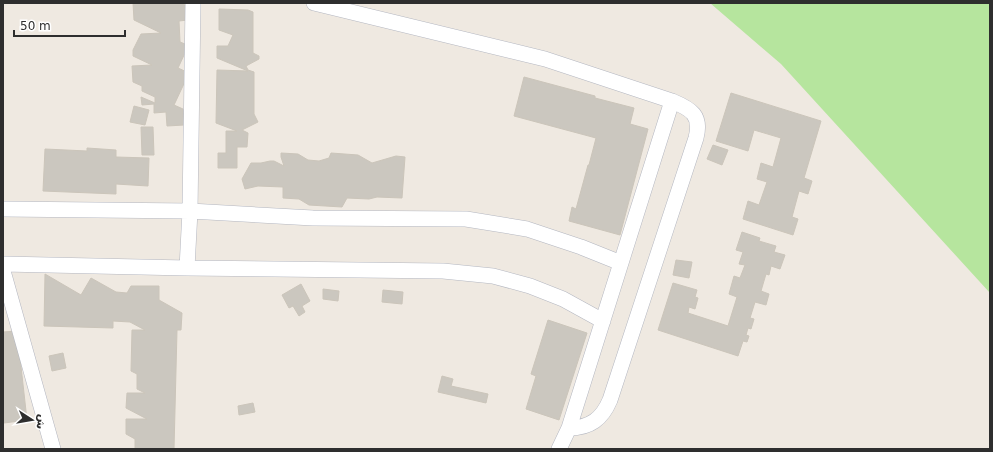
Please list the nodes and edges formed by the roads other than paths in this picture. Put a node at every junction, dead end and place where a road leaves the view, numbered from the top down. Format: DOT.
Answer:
graph roads {
  1 [pos="193,3"];
  2 [pos="314,3"];
  3 [pos="672,101"];
  4 [pos="3,209"];
  5 [pos="190,211"];
  6 [pos="621,263"];
  7 [pos="3,264"];
  8 [pos="187,268"];
  9 [pos="3,271"];
  10 [pos="603,321"];
  11 [pos="569,428"];
  12 [pos="53,449"];
  13 [pos="558,449"];
  1 -- 5 [label="street"];
  2 -- 3 [label="street"];
  3 -- 6 [label="street"];
  3 -- 11 [label="street"];
  4 -- 5 [label="street"];
  5 -- 6 [label="street"];
  5 -- 8 [label="street"];
  6 -- 10 [label="street"];
  7 -- 8 [label="street"];
  8 -- 10 [label="street"];
  9 -- 12 [label="street"];
  10 -- 11 [label="street"];
  11 -- 13 [label="street"];
}
